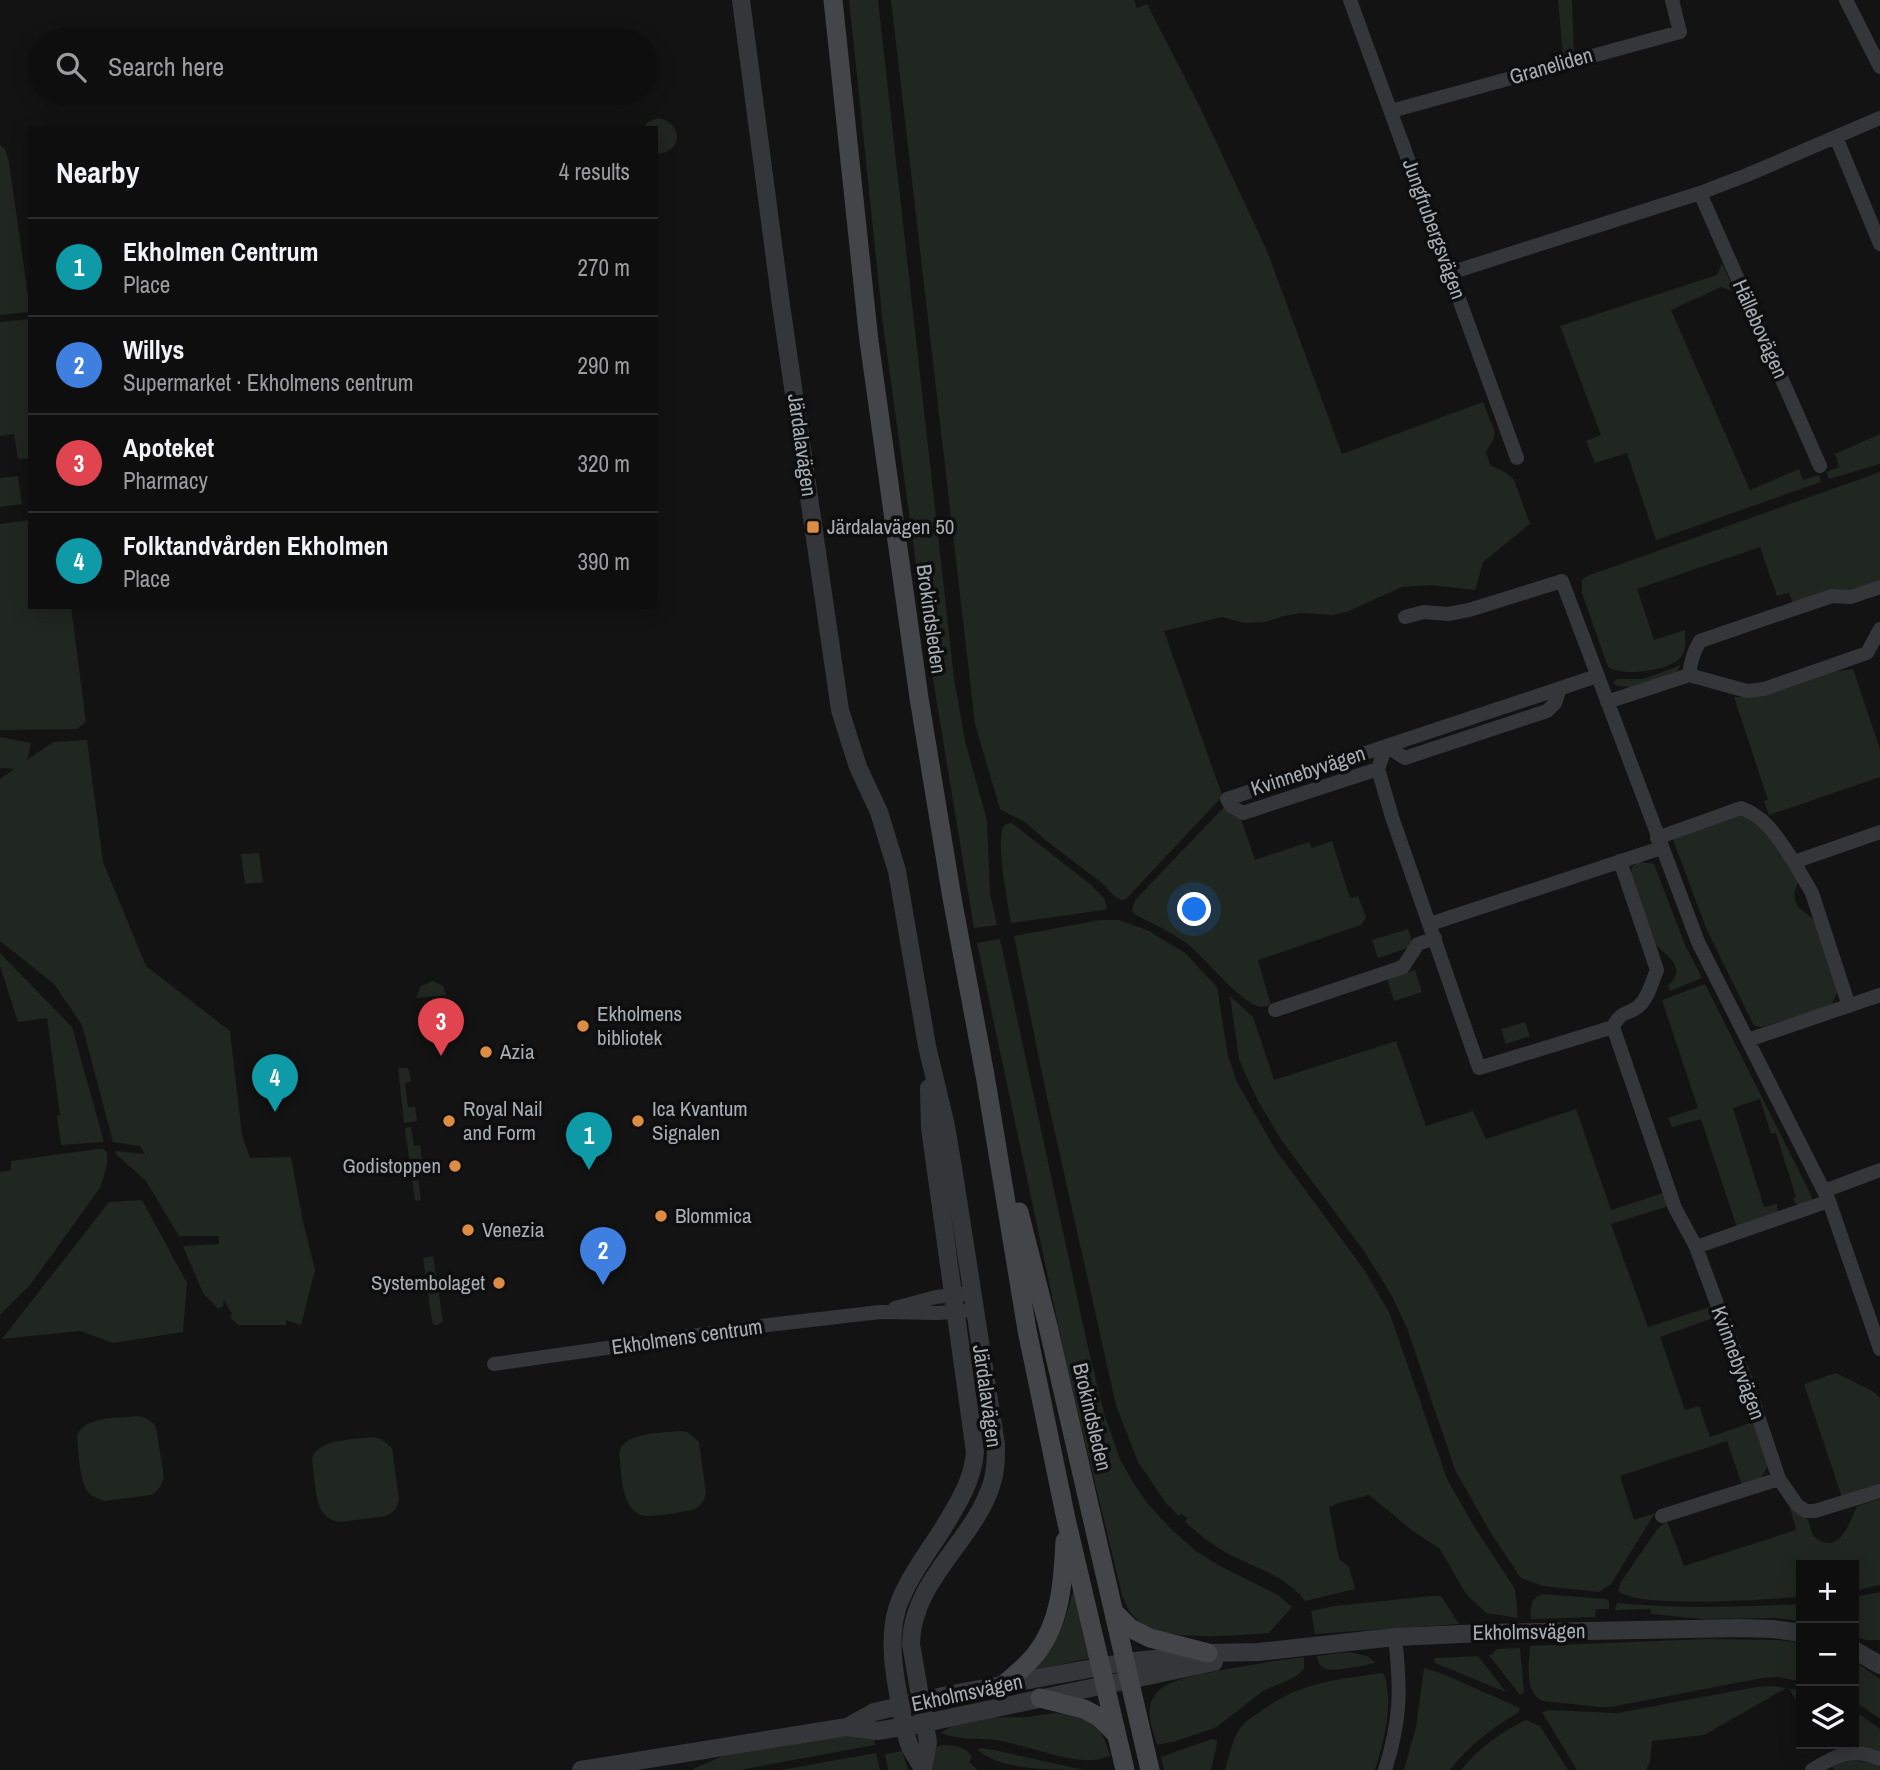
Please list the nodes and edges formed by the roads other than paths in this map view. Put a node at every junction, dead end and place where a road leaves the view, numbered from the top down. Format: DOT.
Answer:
graph roads {
  1 [pos="741,0"];
  2 [pos="832,0"];
  3 [pos="1350,0"];
  4 [pos="1672,0"];
  5 [pos="1846,0"];
  6 [pos="1880,67"];
  7 [pos="1391,111"];
  8 [pos="1880,118"];
  9 [pos="1836,136"];
  10 [pos="1700,193"];
  11 [pos="1880,244"];
  12 [pos="1450,273"];
  13 [pos="1517,458"];
  14 [pos="1820,466"];
  15 [pos="1880,587"];
  16 [pos="1405,617"];
  17 [pos="1880,629"];
  18 [pos="1689,675"];
  19 [pos="1597,676"];
  20 [pos="1607,702"];
  21 [pos="1386,746"];
  22 [pos="1378,769"];
  23 [pos="1880,832"];
  24 [pos="1659,843"];
  25 [pos="1620,861"];
  26 [pos="1794,862"];
  27 [pos="1432,931"];
  28 [pos="1880,995"];
  29 [pos="1849,1006"];
  30 [pos="1275,1010"];
  31 [pos="1613,1027"];
  32 [pos="1748,1040"];
  33 [pos="928,1046"];
  34 [pos="985,1074"];
  35 [pos="1880,1170"];
  36 [pos="1826,1196"];
  37 [pos="1696,1247"];
  38 [pos="974,1301"];
  39 [pos="954,1303"];
  40 [pos="1880,1349"];
  41 [pos="494,1364"];
  42 [pos="1779,1479"];
  43 [pos="1880,1491"];
  44 [pos="1662,1516"];
  45 [pos="1066,1519"];
  46 [pos="1115,1613"];
  47 [pos="1796,1632"];
  48 [pos="1395,1637"];
  49 [pos="1258,1652"];
  50 [pos="1209,1653"];
  51 [pos="1859,1653"];
  52 [pos="1100,1665"];
  53 [pos="1880,1665"];
  54 [pos="1128,1671"];
  55 [pos="1003,1685"];
  56 [pos="1105,1685"];
  57 [pos="1040,1698"];
  58 [pos="921,1702"];
  59 [pos="901,1706"];
  60 [pos="925,1723"];
  61 [pos="847,1727"];
  62 [pos="905,1727"];
  63 [pos="1116,1735"];
  64 [pos="1880,1759"];
  65 [pos="923,1769"];
  66 [pos="581,1770"];
  67 [pos="1125,1770"];
  68 [pos="1150,1770"];
  69 [pos="1385,1770"];
  70 [pos="1812,1770"];
  1 -- 33 [label="street, Järdalavägen"];
  2 -- 34 [label="main road, Brokindsleden"];
  3 -- 7 [label="street, Jungfrubergsvägen"];
  4 -- 7 [label="street, Graneliden"];
  5 -- 6 [label="street"];
  7 -- 12 [label="street, Jungfrubergsvägen"];
  8 -- 9 [label="street"];
  9 -- 10 [label="street"];
  9 -- 11 [label="street"];
  10 -- 12 [label="street"];
  10 -- 14 [label="street, Hällebovägen"];
  12 -- 13 [label="street, Jungfrubergsvägen"];
  15 -- 18 [label="street"];
  16 -- 19 [label="street"];
  17 -- 18 [label="street"];
  18 -- 20 [label="street"];
  19 -- 20 [label="street"];
  19 -- 21 [label="street, Kvinnebyvägen"];
  20 -- 24 [label="street"];
  21 -- 22 [label="street, Kvinnebyvägen"];
  21 -- 22 [label="street, Kvinnebyvägen"];
  22 -- 27 [label="street, Kvinnebyvägen"];
  23 -- 26 [label="street"];
  24 -- 25 [label="street"];
  24 -- 26 [label="street"];
  24 -- 32 [label="street"];
  25 -- 27 [label="street"];
  25 -- 31 [label="street, Kvinnebyvägen"];
  26 -- 29 [label="street"];
  27 -- 30 [label="street"];
  27 -- 31 [label="street, Kvinnebyvägen"];
  28 -- 29 [label="street"];
  29 -- 32 [label="street"];
  31 -- 37 [label="street, Kvinnebyvägen"];
  32 -- 36 [label="street"];
  33 -- 38 [label="street, Järdalavägen"];
  33 -- 39 [label="street, Järdalavägen"];
  34 -- 45 [label="main road, Brokindsleden"];
  34 -- 46 [label="main road, Brokindsleden"];
  35 -- 36 [label="street"];
  36 -- 37 [label="street"];
  36 -- 40 [label="street"];
  37 -- 42 [label="street, Kvinnebyvägen"];
  38 -- 39 [label="street, Ekholmens centrum"];
  38 -- 58 [label="street, Järdalavägen"];
  39 -- 41 [label="street, Ekholmens centrum"];
  39 -- 59 [label="street, Järdalavägen"];
  42 -- 43 [label="street, Kvinnebyvägen"];
  42 -- 44 [label="street"];
  45 -- 52 [label="main road, Brokindsleden"];
  45 -- 55 [label="main road"];
  46 -- 50 [label="main road"];
  46 -- 54 [label="main road, Brokindsleden"];
  47 -- 48 [label="street, Ekholmsvägen"];
  48 -- 49 [label="street, Ekholmsvägen"];
  48 -- 69 [label="street"];
  49 -- 50 [label="street, Ekholmsvägen"];
  49 -- 54 [label="street, Ekholmsvägen"];
  50 -- 54 [label="street, Ekholmsvägen"];
  51 -- 53 [label="street"];
  52 -- 54 [label="street, Ekholmsvägen"];
  52 -- 55 [label="street, Ekholmsvägen"];
  52 -- 56 [label="main road, Brokindsleden"];
  54 -- 56 [label="street, Ekholmsvägen"];
  54 -- 68 [label="main road, Brokindsleden"];
  55 -- 58 [label="street, Ekholmsvägen"];
  56 -- 57 [label="street, Ekholmsvägen"];
  56 -- 63 [label="main road, Brokindsleden"];
  57 -- 60 [label="street, Ekholmsvägen"];
  57 -- 63 [label="main road"];
  58 -- 59 [label="street, Ekholmsvägen"];
  58 -- 60 [label="street, Järdalavägen"];
  59 -- 61 [label="street, Ekholmsvägen"];
  59 -- 62 [label="street, Järdalavägen"];
  60 -- 62 [label="street, Ekholmsvägen"];
  60 -- 65 [label="street, Järdalavägen"];
  61 -- 62 [label="street, Ekholmsvägen"];
  61 -- 66 [label="street, Ekholmsvägen"];
  62 -- 65 [label="street, Järdalavägen"];
  63 -- 67 [label="main road, Brokindsleden"];
  64 -- 70 [label="street"];
}
